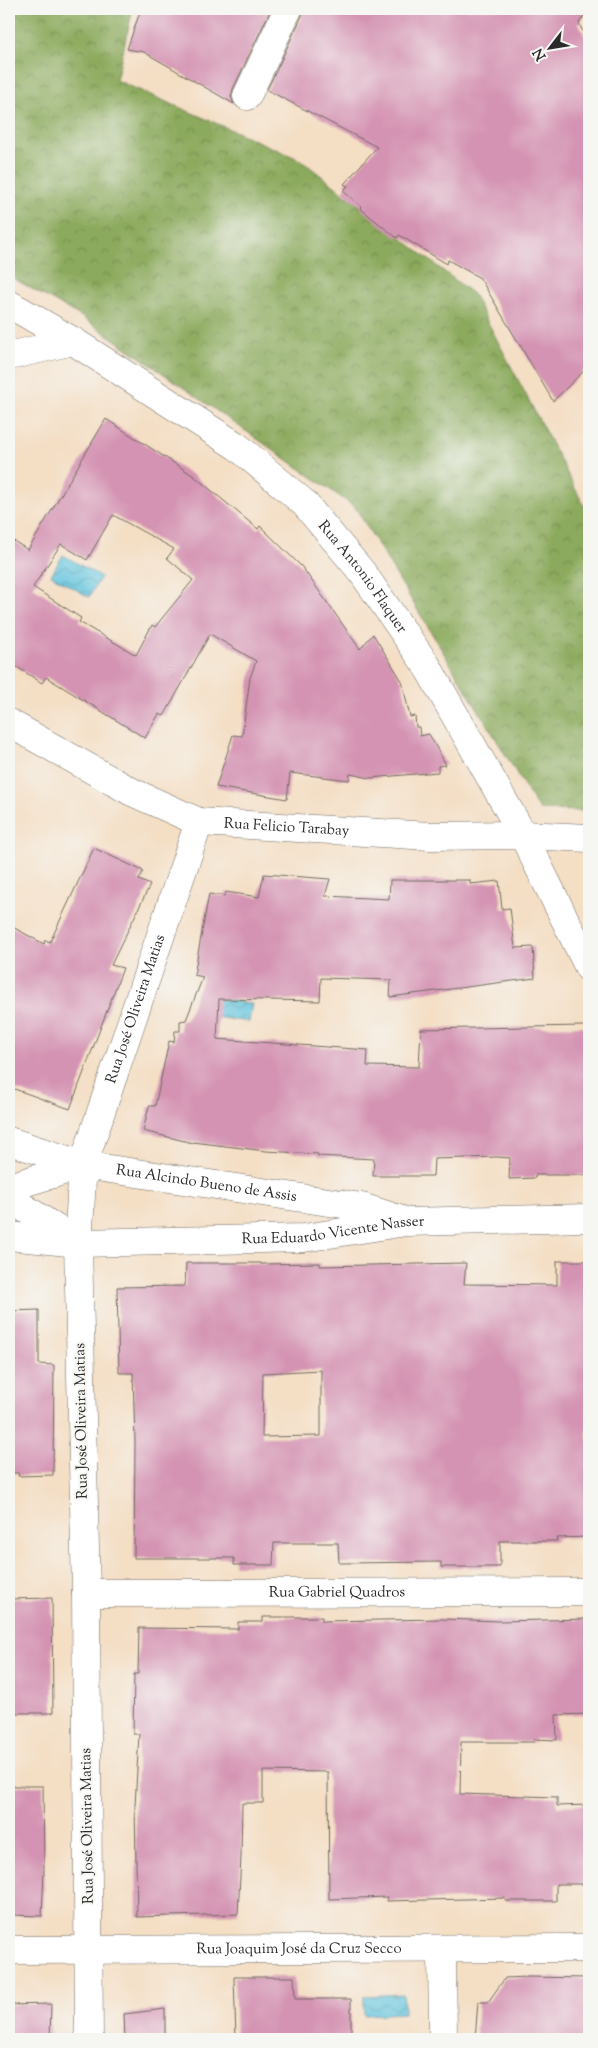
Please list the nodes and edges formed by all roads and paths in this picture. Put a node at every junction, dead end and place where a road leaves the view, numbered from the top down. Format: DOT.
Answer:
graph roads {
  1 [pos="288,9"];
  2 [pos="247,96"];
  3 [pos="9,304"];
  4 [pos="72,341"];
  5 [pos="9,356"];
  6 [pos="9,722"];
  7 [pos="199,822"];
  8 [pos="522,835"];
  9 [pos="589,838"];
  10 [pos="589,968"];
  11 [pos="9,1141"];
  12 [pos="82,1165"];
  13 [pos="9,1187"];
  14 [pos="9,1198"];
  15 [pos="589,1218"];
  16 [pos="406,1222"];
  17 [pos="9,1236"];
  18 [pos="78,1242"];
  19 [pos="589,1592"];
  20 [pos="86,1593"];
  21 [pos="589,1948"];
  22 [pos="442,1949"];
  23 [pos="9,1950"];
  24 [pos="89,1950"];
  25 [pos="89,2039"];
  26 [pos="443,2039"];
  1 -- 2 [label="street"];
  3 -- 4 [label="street, Rua Antonio Flaquer"];
  4 -- 5 [label="street"];
  4 -- 8 [label="street, Rua Antonio Flaquer"];
  6 -- 7 [label="street, Rua Felicio Tarabay"];
  7 -- 8 [label="street, Rua Felicio Tarabay"];
  7 -- 12 [label="street, Rua José Oliveira Matias"];
  8 -- 9 [label="street, Rua Felicio Tarabay"];
  8 -- 10 [label="street, Rua Antonio Flaquer"];
  11 -- 12 [label="street, Rua Alcindo Bueno de Assis"];
  12 -- 13 [label="street"];
  12 -- 16 [label="street, Rua Alcindo Bueno de Assis"];
  12 -- 18 [label="street, Rua José Oliveira Matias"];
  14 -- 18 [label="street"];
  15 -- 16 [label="street, Rua Eduardo Vicente Nasser"];
  16 -- 18 [label="street, Rua Eduardo Vicente Nasser"];
  17 -- 18 [label="street, Rua Eduardo Vicente Nasser"];
  18 -- 20 [label="street, Rua José Oliveira Matias"];
  19 -- 20 [label="street, Rua Gabriel Quadros"];
  20 -- 24 [label="street, Rua José Oliveira Matias"];
  21 -- 22 [label="street, Rua Joaquim José da Cruz Secco"];
  22 -- 24 [label="street, Rua Joaquim José da Cruz Secco"];
  22 -- 26 [label="street"];
  23 -- 24 [label="street, Rua Joaquim José da Cruz Secco"];
  24 -- 25 [label="street, Rua José Oliveira Matias"];
}
